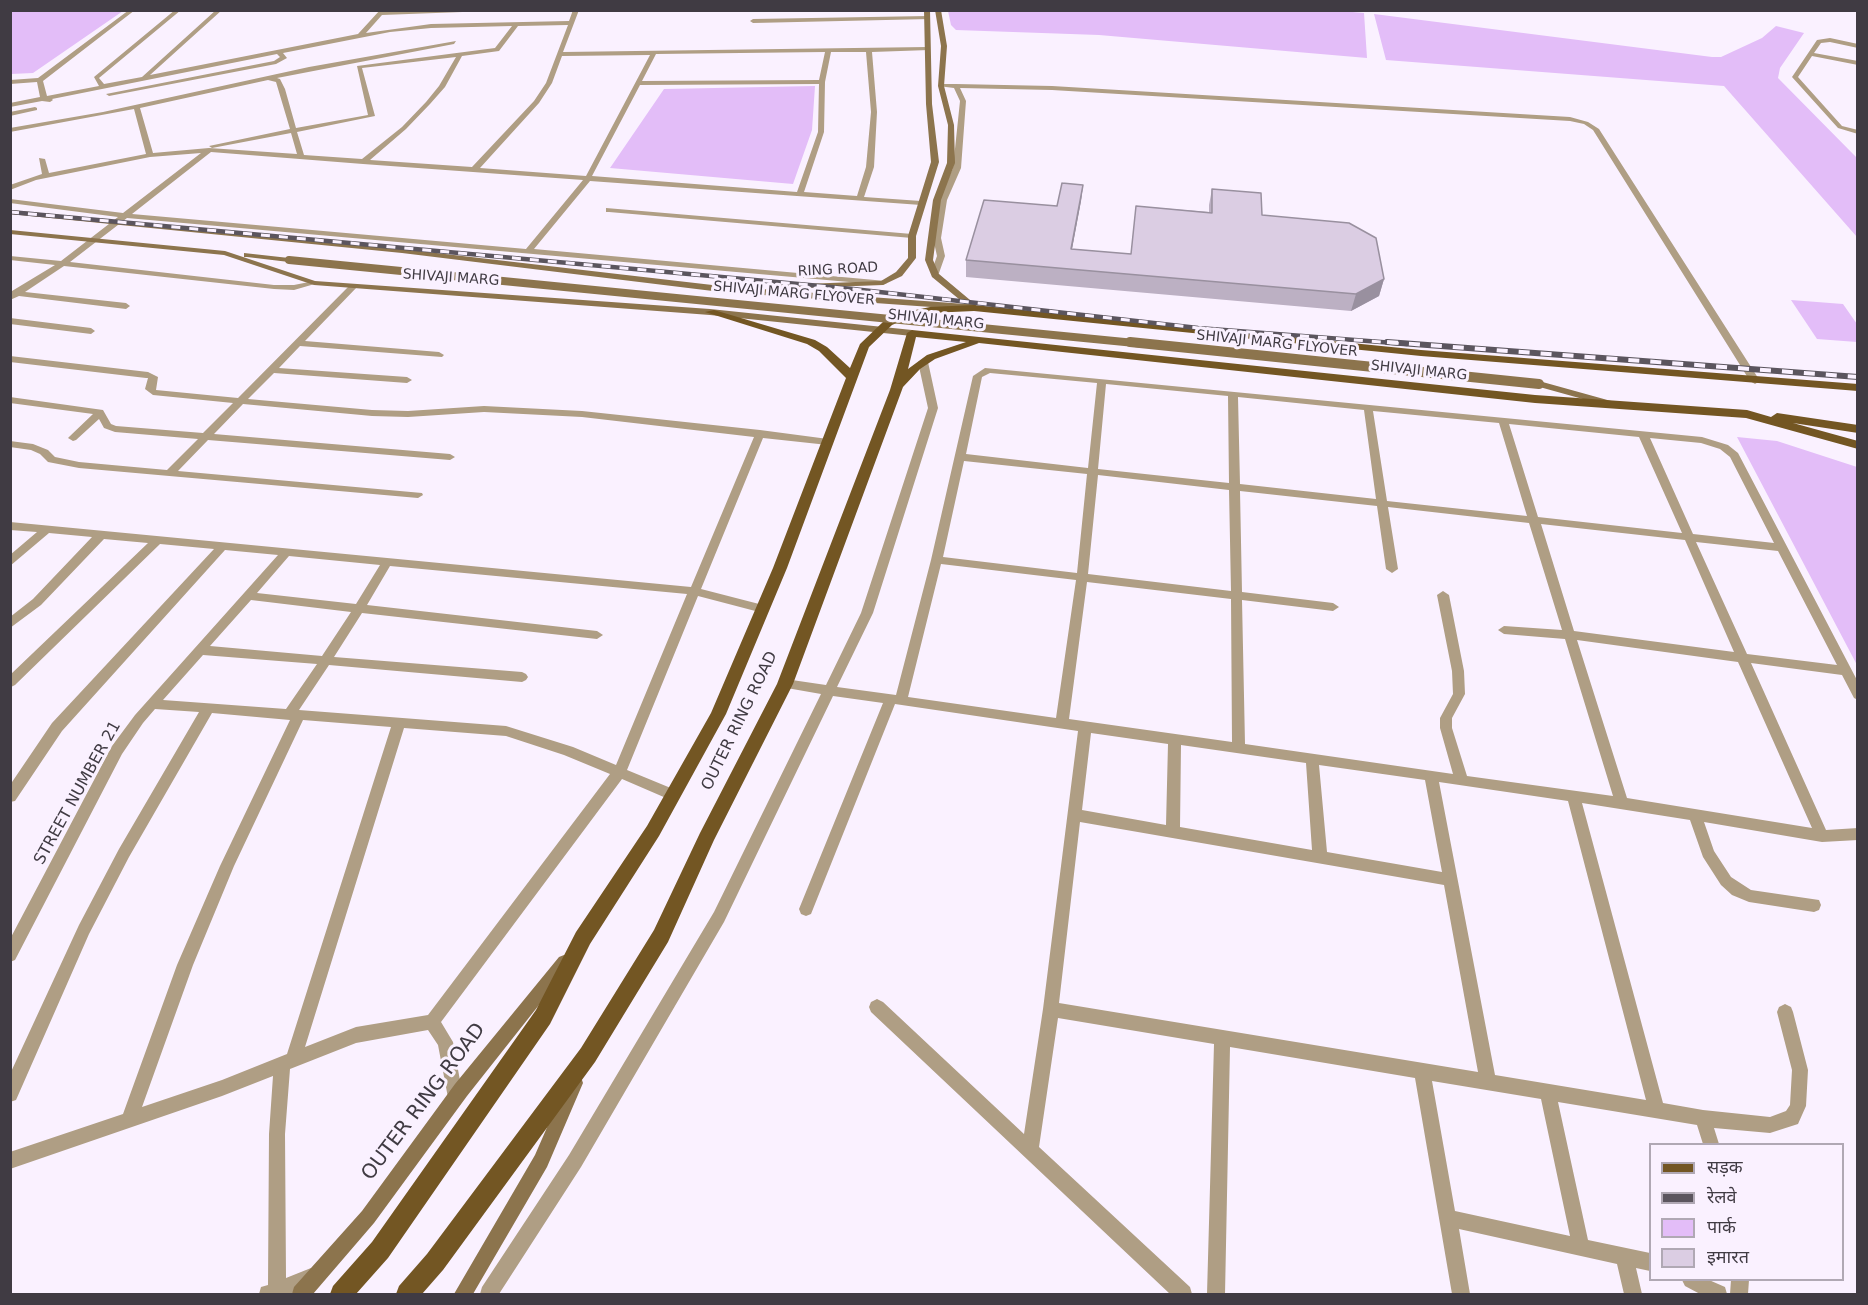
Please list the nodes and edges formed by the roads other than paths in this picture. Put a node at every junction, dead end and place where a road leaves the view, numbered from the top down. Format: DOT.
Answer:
graph roads {
  1 [pos="133,10"];
  2 [pos="179,10"];
  3 [pos="220,10"];
  4 [pos="514,10"];
  5 [pos="576,10"];
  6 [pos="938,10"];
  7 [pos="382,12"];
  8 [pos="927,14"];
  9 [pos="753,21"];
  10 [pos="571,22"];
  11 [pos="516,24"];
  12 [pos="361,35"];
  13 [pos="454,42"];
  14 [pos="1857,46"];
  15 [pos="927,49"];
  16 [pos="828,50"];
  17 [pos="869,50"];
  18 [pos="279,52"];
  19 [pos="654,52"];
  20 [pos="559,54"];
  21 [pos="1810,54"];
  22 [pos="460,55"];
  23 [pos="1857,63"];
  24 [pos="201,67"];
  25 [pos="207,76"];
  26 [pos="143,79"];
  27 [pos="270,79"];
  28 [pos="40,80"];
  29 [pos="10,82"];
  30 [pos="822,82"];
  31 [pos="638,83"];
  32 [pos="941,86"];
  33 [pos="956,86"];
  34 [pos="103,87"];
  35 [pos="44,99"];
  36 [pos="10,105"];
  37 [pos="137,107"];
  38 [pos="35,109"];
  39 [pos="10,114"];
  40 [pos="10,130"];
  41 [pos="294,130"];
  42 [pos="1857,132"];
  43 [pos="209,150"];
  44 [pos="181,152"];
  45 [pos="150,155"];
  46 [pos="302,157"];
  47 [pos="41,159"];
  48 [pos="363,162"];
  49 [pos="474,170"];
  50 [pos="46,176"];
  51 [pos="588,178"];
  52 [pos="10,188"];
  53 [pos="800,194"];
  54 [pos="860,198"];
  55 [pos="10,201"];
  56 [pos="921,203"];
  57 [pos="609,210"];
  58 [pos="10,212"];
  59 [pos="123,215"];
  60 [pos="113,222"];
  61 [pos="10,232"];
  62 [pos="912,236"];
  63 [pos="92,240"];
  64 [pos="528,251"];
  65 [pos="225,253"];
  66 [pos="10,258"];
  67 [pos="912,258"];
  68 [pos="929,260"];
  69 [pos="62,265"];
  70 [pos="934,273"];
  71 [pos="883,282"];
  72 [pos="314,283"];
  73 [pos="354,286"];
  74 [pos="721,289"];
  75 [pos="13,295"];
  76 [pos="126,306"];
  77 [pos="974,308"];
  78 [pos="710,312"];
  79 [pos="1056,317"];
  80 [pos="10,321"];
  81 [pos="879,330"];
  82 [pos="91,331"];
  83 [pos="912,333"];
  84 [pos="988,341"];
  85 [pos="298,343"];
  86 [pos="1050,347"];
  87 [pos="439,355"];
  88 [pos="10,359"];
  89 [pos="923,362"];
  90 [pos="272,370"];
  91 [pos="851,376"];
  92 [pos="407,380"];
  93 [pos="1755,381"];
  94 [pos="1102,382"];
  95 [pos="1857,388"];
  96 [pos="896,390"];
  97 [pos="1233,394"];
  98 [pos="1857,394"];
  99 [pos="10,400"];
  100 [pos="240,401"];
  101 [pos="1608,403"];
  102 [pos="1368,407"];
  103 [pos="100,412"];
  104 [pos="1747,414"];
  105 [pos="1503,421"];
  106 [pos="1857,429"];
  107 [pos="760,433"];
  108 [pos="1643,434"];
  109 [pos="207,436"];
  110 [pos="73,438"];
  111 [pos="828,442"];
  112 [pos="10,444"];
  113 [pos="1857,445"];
  114 [pos="450,457"];
  115 [pos="960,457"];
  116 [pos="1093,472"];
  117 [pos="169,474"];
  118 [pos="1235,485"];
  119 [pos="418,495"];
  120 [pos="1382,502"];
  121 [pos="1533,519"];
  122 [pos="10,526"];
  123 [pos="47,530"];
  124 [pos="101,535"];
  125 [pos="1689,537"];
  126 [pos="158,540"];
  127 [pos="224,546"];
  128 [pos="1779,547"];
  129 [pos="287,552"];
  130 [pos="937,560"];
  131 [pos="388,561"];
  132 [pos="10,562"];
  133 [pos="1392,569"];
  134 [pos="1082,577"];
  135 [pos="693,591"];
  136 [pos="1443,595"];
  137 [pos="249,596"];
  138 [pos="1237,596"];
  139 [pos="1333,607"];
  140 [pos="359,609"];
  141 [pos="763,609"];
  142 [pos="10,624"];
  143 [pos="1504,630"];
  144 [pos="597,635"];
  145 [pos="1570,635"];
  146 [pos="202,650"];
  147 [pos="1742,657"];
  148 [pos="326,660"];
  149 [pos="1845,671"];
  150 [pos="522,677"];
  151 [pos="11,682"];
  152 [pos="785,684"];
  153 [pos="828,690"];
  154 [pos="1857,695"];
  155 [pos="896,700"];
  156 [pos="153,704"];
  157 [pos="208,709"];
  158 [pos="293,716"];
  159 [pos="399,723"];
  160 [pos="1062,723"];
  161 [pos="1085,727"];
  162 [pos="1175,739"];
  163 [pos="1239,749"];
  164 [pos="1312,759"];
  165 [pos="620,773"];
  166 [pos="1431,776"];
  167 [pos="1462,780"];
  168 [pos="673,795"];
  169 [pos="1573,796"];
  170 [pos="10,797"];
  171 [pos="1622,803"];
  172 [pos="1075,815"];
  173 [pos="1695,815"];
  174 [pos="1173,832"];
  175 [pos="1857,834"];
  176 [pos="1822,836"];
  177 [pos="1320,858"];
  178 [pos="1451,880"];
  179 [pos="1814,905"];
  180 [pos="806,909"];
  181 [pos="584,938"];
  182 [pos="10,955"];
  183 [pos="877,1007"];
  184 [pos="1051,1009"];
  185 [pos="1785,1012"];
  186 [pos="432,1022"];
  187 [pos="1222,1037"];
  188 [pos="588,1055"];
  189 [pos="288,1062"];
  190 [pos="1422,1071"];
  191 [pos="1488,1082"];
  192 [pos="1548,1092"];
  193 [pos="10,1094"];
  194 [pos="455,1097"];
  195 [pos="1658,1110"];
  196 [pos="1703,1118"];
  197 [pos="129,1120"];
  198 [pos="1711,1143"];
  199 [pos="1030,1151"];
  200 [pos="10,1161"];
  201 [pos="1448,1218"];
  202 [pos="1581,1247"];
  203 [pos="1624,1257"];
  204 [pos="1649,1262"];
  205 [pos="318,1275"];
  206 [pos="1693,1281"];
  207 [pos="272,1293"];
  208 [pos="301,1294"];
  209 [pos="341,1294"];
  210 [pos="407,1294"];
  211 [pos="463,1294"];
  212 [pos="489,1294"];
  213 [pos="1183,1294"];
  214 [pos="1216,1294"];
  215 [pos="1461,1294"];
  216 [pos="1633,1294"];
  217 [pos="1718,1294"];
  1 -- 28 [label="street"];
  2 -- 34 [label="street"];
  3 -- 26 [label="street"];
  4 -- 7 [label="street"];
  5 -- 10 [label="street"];
  6 -- 32 [label="main road"];
  7 -- 12 [label="street"];
  8 -- 9 [label="street"];
  8 -- 15 [label="main road"];
  10 -- 11 [label="street"];
  10 -- 20 [label="street"];
  11 -- 12 [label="street"];
  11 -- 22 [label="street"];
  12 -- 18 [label="street"];
  13 -- 27 [label="street"];
  14 -- 21 [label="street"];
  15 -- 17 [label="street"];
  15 -- 56 [label="main road"];
  16 -- 17 [label="street"];
  16 -- 19 [label="street"];
  16 -- 30 [label="street"];
  17 -- 54 [label="street"];
  18 -- 24 [label="street"];
  18 -- 25 [label="street"];
  19 -- 20 [label="street"];
  19 -- 31 [label="street"];
  20 -- 49 [label="street"];
  21 -- 23 [label="street"];
  21 -- 42 [label="street"];
  22 -- 41 [label="street"];
  22 -- 48 [label="street"];
  24 -- 25 [label="street"];
  24 -- 26 [label="street"];
  25 -- 35 [label="street"];
  26 -- 34 [label="street"];
  27 -- 37 [label="street"];
  27 -- 41 [label="street"];
  28 -- 29 [label="street"];
  28 -- 35 [label="street"];
  30 -- 31 [label="street"];
  30 -- 53 [label="street"];
  31 -- 51 [label="street"];
  32 -- 33 [label="street"];
  32 -- 68 [label="main road"];
  33 -- 70 [label="street"];
  33 -- 93 [label="street"];
  34 -- 35 [label="street"];
  35 -- 36 [label="street"];
  37 -- 40 [label="street"];
  37 -- 45 [label="street"];
  38 -- 39 [label="street"];
  41 -- 44 [label="street"];
  41 -- 46 [label="street"];
  43 -- 44 [label="street"];
  43 -- 46 [label="street"];
  43 -- 59 [label="street"];
  44 -- 45 [label="street"];
  45 -- 50 [label="street"];
  46 -- 48 [label="street"];
  47 -- 50 [label="street"];
  48 -- 49 [label="street"];
  49 -- 51 [label="street"];
  50 -- 52 [label="street"];
  51 -- 53 [label="street"];
  51 -- 64 [label="street"];
  53 -- 54 [label="street"];
  54 -- 56 [label="street"];
  55 -- 59 [label="street"];
  56 -- 62 [label="main road"];
  57 -- 62 [label="street"];
  58 -- 60 [label="main road, SHIVAJI MARG"];
  59 -- 60 [label="street"];
  59 -- 64 [label="street"];
  60 -- 63 [label="street"];
  60 -- 74 [label="main road, SHIVAJI MARG"];
  61 -- 63 [label="main road, SHIVAJI MARG"];
  62 -- 67 [label="main road"];
  63 -- 65 [label="main road, SHIVAJI MARG"];
  63 -- 69 [label="street"];
  64 -- 71 [label="street"];
  65 -- 72 [label="main road, SHIVAJI MARG"];
  65 -- 101 [label="main road, SHIVAJI MARG FLYOVER, bridge"];
  66 -- 69 [label="street"];
  67 -- 68 [label="main road"];
  67 -- 71 [label="main road, RING ROAD"];
  68 -- 70 [label="main road"];
  69 -- 72 [label="street"];
  69 -- 75 [label="street"];
  70 -- 77 [label="main road"];
  71 -- 74 [label="main road, RING ROAD"];
  72 -- 73 [label="main road, SHIVAJI MARG"];
  73 -- 78 [label="main road, SHIVAJI MARG"];
  73 -- 85 [label="street"];
  74 -- 77 [label="main road, SHIVAJI MARG"];
  74 -- 78 [label="main road"];
  75 -- 76 [label="street"];
  77 -- 79 [label="main road, SHIVAJI MARG"];
  77 -- 81 [label="main road"];
  78 -- 81 [label="main road, SHIVAJI MARG"];
  78 -- 91 [label="main road"];
  79 -- 86 [label="main road"];
  79 -- 93 [label="main road, SHIVAJI MARG"];
  80 -- 82 [label="street"];
  81 -- 83 [label="main road, SHIVAJI MARG"];
  81 -- 91 [label="main road, OUTER RING ROAD"];
  83 -- 84 [label="main road, SHIVAJI MARG"];
  83 -- 96 [label="main road, OUTER RING ROAD"];
  84 -- 86 [label="main road, SHIVAJI MARG"];
  84 -- 89 [label="main road"];
  85 -- 87 [label="street"];
  85 -- 90 [label="street"];
  86 -- 101 [label="main road, SHIVAJI MARG"];
  88 -- 100 [label="street"];
  89 -- 96 [label="main road"];
  89 -- 153 [label="street"];
  90 -- 92 [label="street"];
  90 -- 100 [label="street"];
  91 -- 111 [label="main road, OUTER RING ROAD"];
  93 -- 95 [label="main road, SHIVAJI MARG"];
  93 -- 98 [label="main road"];
  94 -- 97 [label="street"];
  94 -- 115 [label="street"];
  94 -- 116 [label="street"];
  96 -- 152 [label="main road, OUTER RING ROAD"];
  97 -- 102 [label="street"];
  97 -- 118 [label="street"];
  99 -- 103 [label="street"];
  100 -- 107 [label="street"];
  100 -- 109 [label="street"];
  101 -- 104 [label="main road, SHIVAJI MARG"];
  102 -- 105 [label="street"];
  102 -- 120 [label="street"];
  103 -- 109 [label="street"];
  103 -- 110 [label="street"];
  104 -- 106 [label="main road"];
  104 -- 113 [label="main road, SHIVAJI MARG"];
  105 -- 108 [label="street"];
  105 -- 121 [label="street"];
  107 -- 111 [label="street"];
  107 -- 135 [label="street"];
  108 -- 125 [label="street"];
  108 -- 128 [label="street"];
  109 -- 114 [label="street"];
  109 -- 117 [label="street"];
  111 -- 141 [label="main road, OUTER RING ROAD"];
  112 -- 117 [label="street"];
  115 -- 116 [label="street"];
  115 -- 130 [label="street"];
  116 -- 118 [label="street"];
  116 -- 134 [label="street"];
  117 -- 119 [label="street"];
  118 -- 120 [label="street"];
  118 -- 138 [label="street"];
  120 -- 121 [label="street"];
  120 -- 133 [label="street"];
  121 -- 125 [label="street"];
  121 -- 145 [label="street"];
  122 -- 123 [label="street"];
  123 -- 124 [label="street"];
  123 -- 132 [label="street"];
  124 -- 126 [label="street"];
  124 -- 142 [label="street"];
  125 -- 128 [label="street"];
  125 -- 147 [label="street"];
  126 -- 127 [label="street"];
  126 -- 151 [label="street"];
  127 -- 129 [label="street"];
  127 -- 170 [label="street"];
  128 -- 149 [label="street"];
  129 -- 131 [label="street"];
  129 -- 137 [label="street, STREET NUMBER 21"];
  130 -- 134 [label="street"];
  130 -- 155 [label="street"];
  131 -- 135 [label="street"];
  131 -- 140 [label="street"];
  134 -- 138 [label="street"];
  134 -- 160 [label="street"];
  135 -- 141 [label="street"];
  135 -- 165 [label="street"];
  136 -- 167 [label="street"];
  137 -- 140 [label="street"];
  137 -- 146 [label="street, STREET NUMBER 21"];
  138 -- 139 [label="street"];
  138 -- 163 [label="street"];
  140 -- 144 [label="street"];
  140 -- 148 [label="street"];
  141 -- 168 [label="main road, OUTER RING ROAD"];
  143 -- 145 [label="street"];
  145 -- 147 [label="street"];
  145 -- 171 [label="street"];
  146 -- 148 [label="street"];
  146 -- 156 [label="street, STREET NUMBER 21"];
  147 -- 149 [label="street"];
  147 -- 176 [label="street"];
  148 -- 150 [label="street"];
  148 -- 158 [label="street"];
  149 -- 154 [label="street"];
  152 -- 153 [label="street"];
  152 -- 188 [label="main road, OUTER RING ROAD"];
  153 -- 155 [label="street"];
  153 -- 212 [label="street"];
  155 -- 160 [label="street"];
  155 -- 180 [label="street"];
  156 -- 157 [label="street"];
  156 -- 182 [label="street, STREET NUMBER 21"];
  157 -- 158 [label="street"];
  157 -- 193 [label="street"];
  158 -- 159 [label="street"];
  158 -- 197 [label="street"];
  159 -- 165 [label="street"];
  159 -- 189 [label="street"];
  160 -- 161 [label="street"];
  161 -- 162 [label="street"];
  161 -- 172 [label="street"];
  162 -- 163 [label="street"];
  162 -- 174 [label="street"];
  163 -- 164 [label="street"];
  164 -- 166 [label="street"];
  164 -- 177 [label="street"];
  165 -- 168 [label="street"];
  165 -- 186 [label="street"];
  166 -- 167 [label="street"];
  166 -- 178 [label="street"];
  167 -- 169 [label="street"];
  168 -- 181 [label="main road, OUTER RING ROAD"];
  169 -- 171 [label="street"];
  169 -- 195 [label="street"];
  171 -- 173 [label="street"];
  172 -- 174 [label="street"];
  172 -- 184 [label="street"];
  173 -- 176 [label="street"];
  173 -- 179 [label="street"];
  174 -- 177 [label="street"];
  175 -- 176 [label="street"];
  177 -- 178 [label="street"];
  178 -- 191 [label="street"];
  181 -- 194 [label="main road, OUTER RING ROAD"];
  181 -- 209 [label="main road, OUTER RING ROAD"];
  183 -- 199 [label="street"];
  184 -- 187 [label="street"];
  184 -- 199 [label="street"];
  185 -- 196 [label="street"];
  186 -- 189 [label="street"];
  186 -- 194 [label="street"];
  187 -- 190 [label="street"];
  187 -- 214 [label="street"];
  188 -- 210 [label="main road, OUTER RING ROAD"];
  188 -- 211 [label="main road, OUTER RING ROAD"];
  189 -- 197 [label="street"];
  189 -- 207 [label="street"];
  190 -- 191 [label="street"];
  190 -- 201 [label="street"];
  191 -- 192 [label="street"];
  192 -- 195 [label="street"];
  192 -- 202 [label="street"];
  194 -- 205 [label="main road, OUTER RING ROAD"];
  195 -- 196 [label="street"];
  196 -- 198 [label="street"];
  197 -- 200 [label="street"];
  199 -- 213 [label="street"];
  201 -- 202 [label="street"];
  201 -- 215 [label="street"];
  202 -- 203 [label="street"];
  203 -- 204 [label="street"];
  203 -- 216 [label="street"];
  205 -- 207 [label="street"];
  205 -- 208 [label="main road, OUTER RING ROAD"];
  206 -- 217 [label="street"];
}
